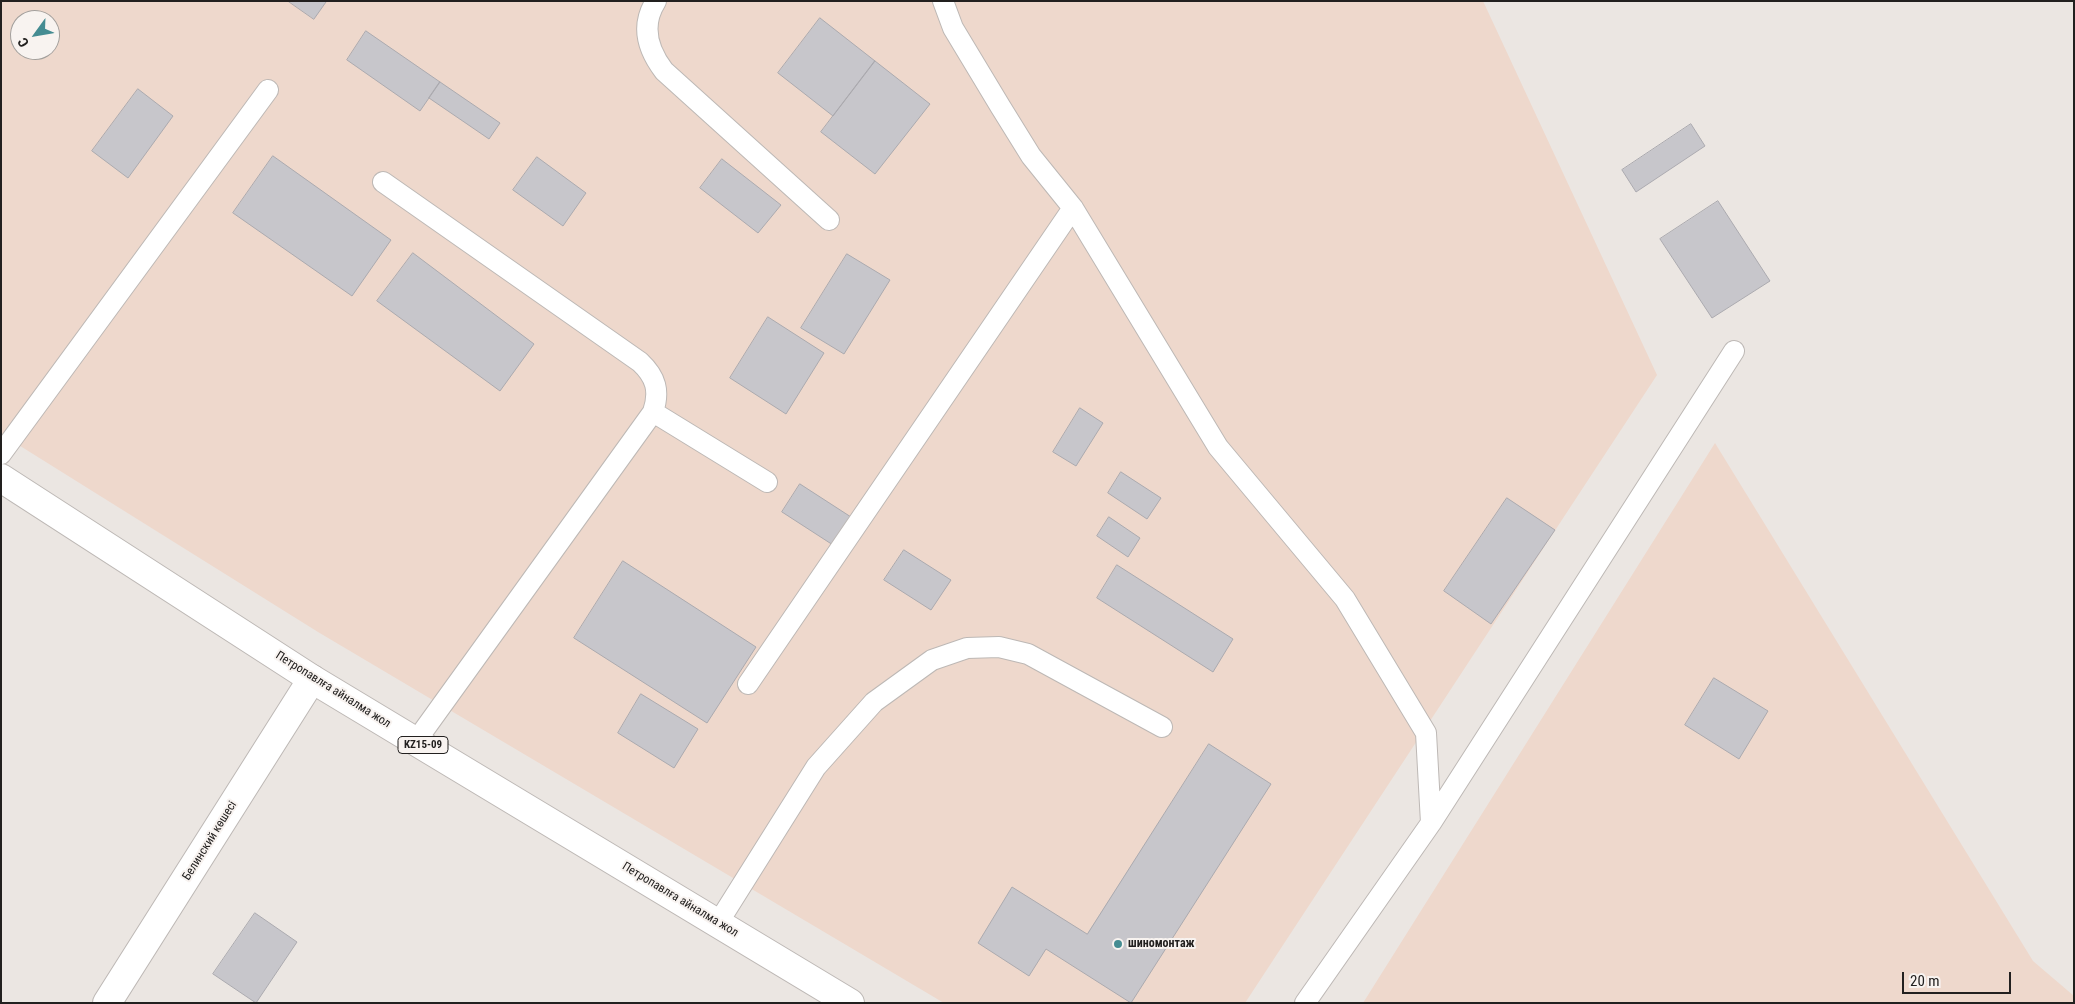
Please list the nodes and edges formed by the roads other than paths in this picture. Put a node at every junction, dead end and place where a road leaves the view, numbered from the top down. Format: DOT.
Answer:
graph roads {
  1 [pos="656,1"];
  2 [pos="943,1"];
  3 [pos="268,90"];
  4 [pos="383,182"];
  5 [pos="1073,208"];
  6 [pos="829,220"];
  7 [pos="1734,351"];
  8 [pos="653,412"];
  9 [pos="1,454"];
  10 [pos="1,478"];
  11 [pos="767,482"];
  12 [pos="312,679"];
  13 [pos="748,684"];
  14 [pos="1162,727"];
  15 [pos="416,741"];
  16 [pos="1431,823"];
  17 [pos="718,923"];
  18 [pos="107,1003"];
  19 [pos="850,1003"];
  20 [pos="1305,1003"];
  1 -- 6 [label="lane"];
  2 -- 5 [label="lane"];
  3 -- 9 [label="lane"];
  4 -- 8 [label="lane"];
  5 -- 13 [label="lane"];
  5 -- 16 [label="lane"];
  7 -- 16 [label="lane"];
  8 -- 11 [label="lane"];
  8 -- 15 [label="lane"];
  10 -- 12 [label="main road, Петропавлға айналма жол / KZ15-09"];
  12 -- 15 [label="main road, Петропавлға айналма жол / KZ15-09"];
  12 -- 18 [label="main road, Белинский көшесі"];
  14 -- 17 [label="lane"];
  15 -- 17 [label="main road, Петропавлға айналма жол / KZ15-09"];
  16 -- 20 [label="lane"];
  17 -- 19 [label="main road, Петропавлға айналма жол / KZ15-09"];
}
